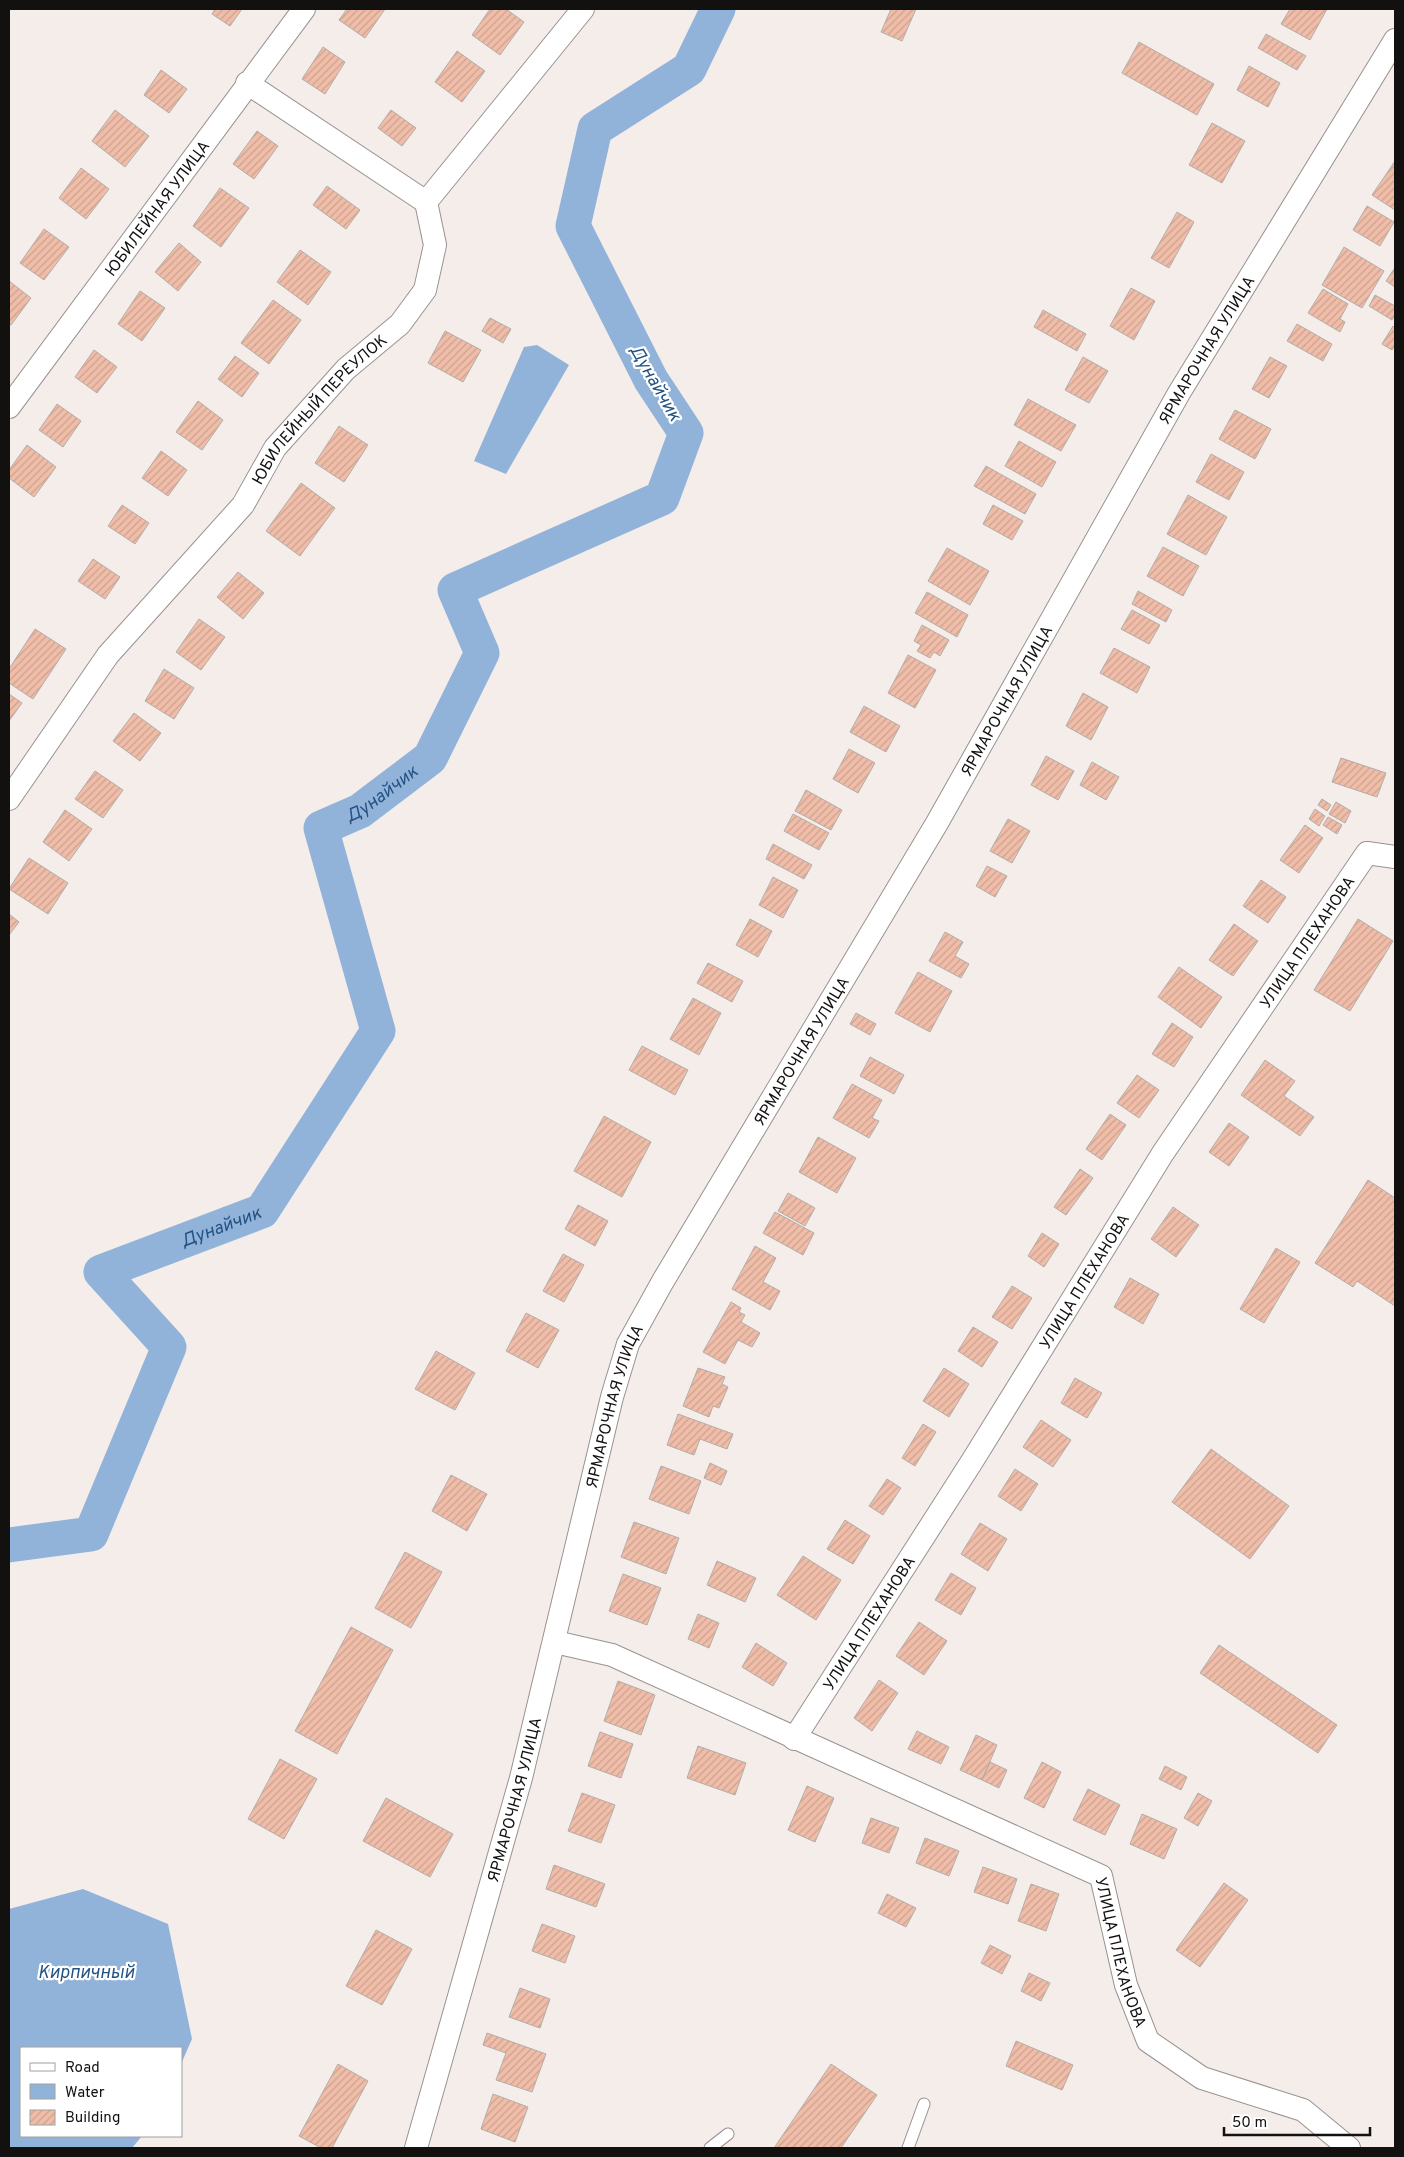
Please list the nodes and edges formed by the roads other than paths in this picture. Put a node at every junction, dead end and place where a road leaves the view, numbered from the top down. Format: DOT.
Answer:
graph roads {
  1 [pos="304,9"];
  2 [pos="583,9"];
  3 [pos="1395,40"];
  4 [pos="247,83"];
  5 [pos="426,202"];
  6 [pos="9,407"];
  7 [pos="9,799"];
  8 [pos="1395,858"];
  9 [pos="556,1642"];
  10 [pos="794,1739"];
  11 [pos="924,2104"];
  12 [pos="728,2134"];
  13 [pos="416,2148"];
  14 [pos="710,2148"];
  15 [pos="908,2148"];
  16 [pos="1349,2148"];
  1 -- 4 [label="street, ЮБИЛЕЙНАЯ УЛИЦА"];
  2 -- 5 [label="street"];
  3 -- 9 [label="street, ЯРМАРОЧНАЯ УЛИЦА"];
  4 -- 5 [label="street"];
  4 -- 6 [label="street, ЮБИЛЕЙНАЯ УЛИЦА"];
  5 -- 7 [label="street, ЮБИЛЕЙНЫЙ ПЕРЕУЛОК"];
  8 -- 10 [label="street, УЛИЦА ПЛЕХАНОВА"];
  9 -- 10 [label="street, УЛИЦА ПЛЕХАНОВА"];
  9 -- 13 [label="street, ЯРМАРОЧНАЯ УЛИЦА"];
  10 -- 16 [label="street, УЛИЦА ПЛЕХАНОВА"];
  11 -- 15 [label="lane"];
  12 -- 14 [label="lane"];
}
